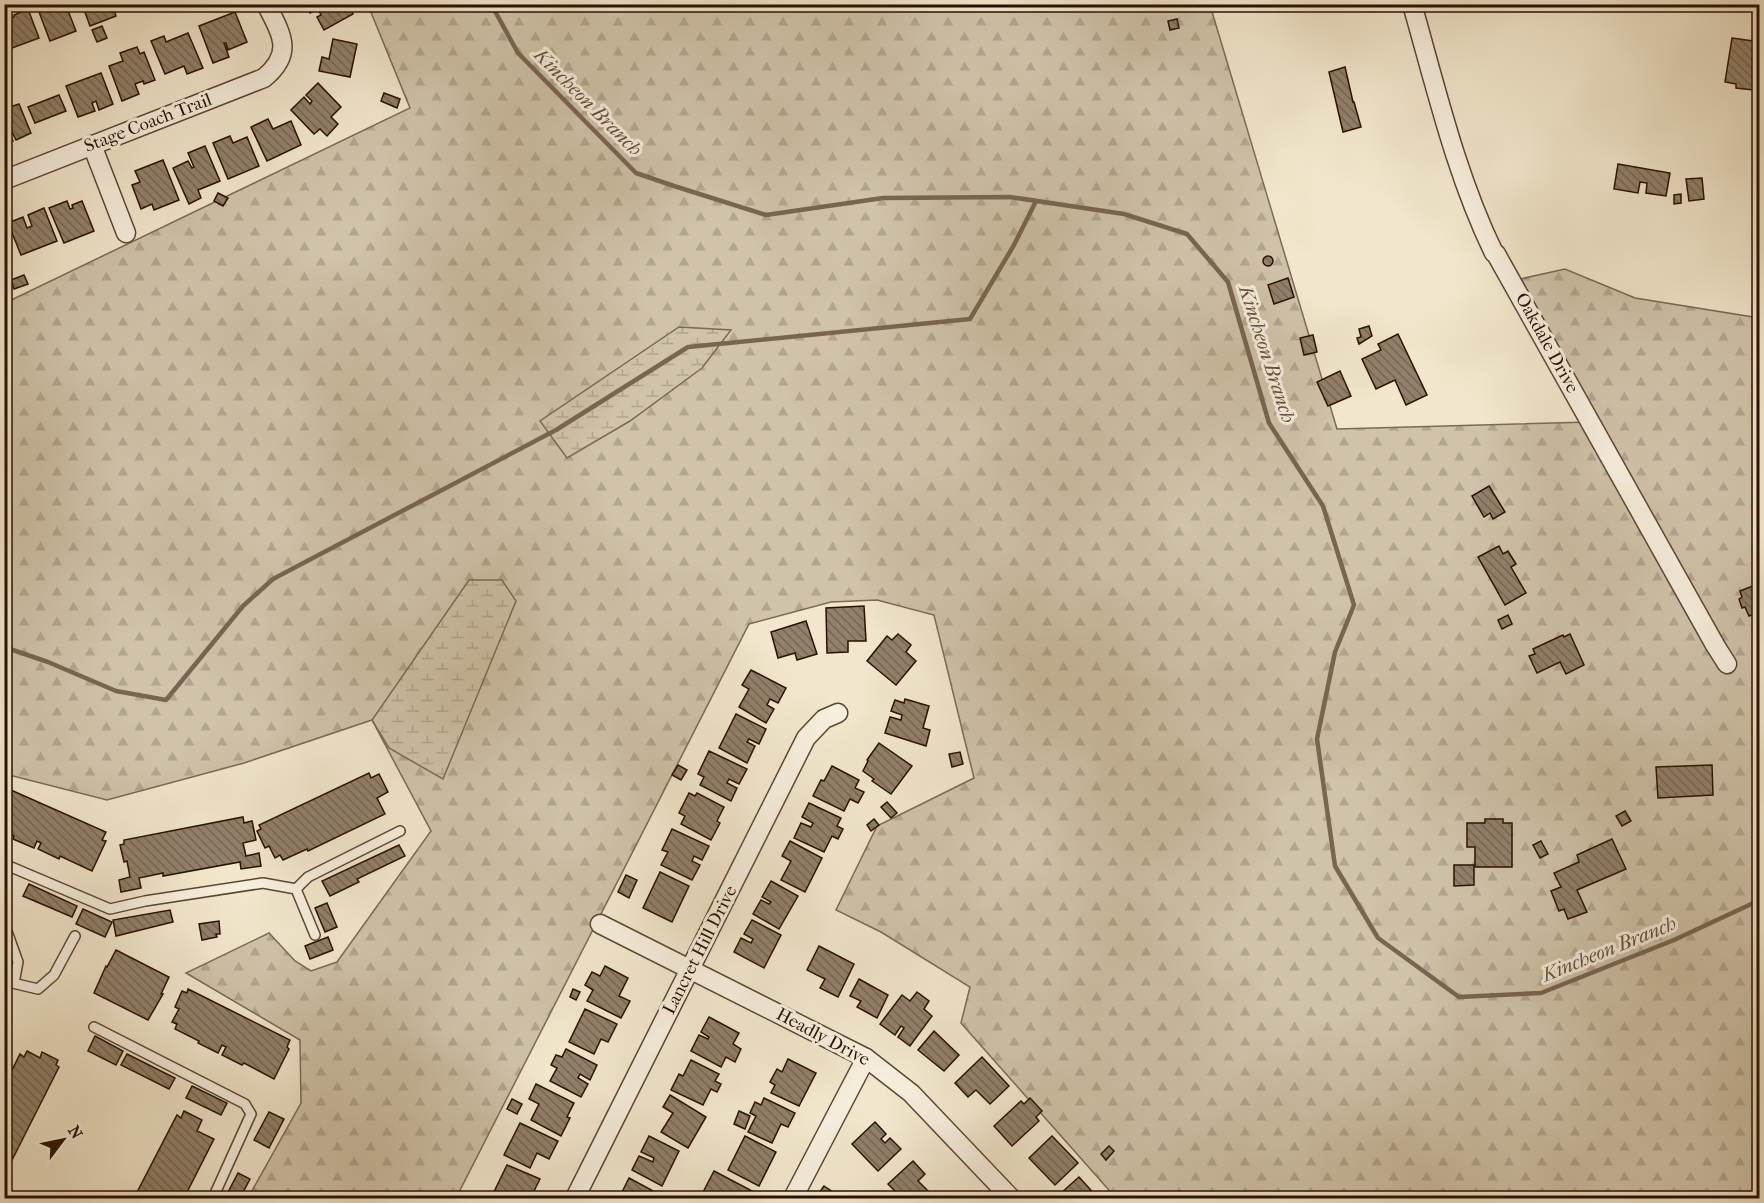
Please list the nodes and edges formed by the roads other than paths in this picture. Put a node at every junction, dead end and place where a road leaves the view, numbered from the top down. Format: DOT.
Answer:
graph roads {
  1 [pos="266,4"];
  2 [pos="1412,4"];
  3 [pos="92,146"];
  4 [pos="4,180"];
  5 [pos="126,232"];
  6 [pos="1727,664"];
  7 [pos="838,713"];
  8 [pos="400,831"];
  9 [pos="4,864"];
  10 [pos="296,889"];
  11 [pos="4,923"];
  12 [pos="600,924"];
  13 [pos="315,934"];
  14 [pos="75,936"];
  15 [pos="690,968"];
  16 [pos="9,982"];
  17 [pos="94,1027"];
  18 [pos="866,1058"];
  19 [pos="213,1198"];
  20 [pos="575,1198"];
  21 [pos="793,1198"];
  22 [pos="1011,1198"];
  1 -- 3 [label="street, Stage Coach Trail"];
  2 -- 6 [label="street, Oakdale Drive"];
  3 -- 4 [label="street, Stage Coach Trail"];
  3 -- 5 [label="street"];
  7 -- 15 [label="street, Lancret Hill Drive"];
  8 -- 10 [label="lane"];
  9 -- 10 [label="lane"];
  10 -- 13 [label="lane"];
  11 -- 16 [label="lane"];
  12 -- 15 [label="street, Headly Drive"];
  14 -- 16 [label="lane"];
  15 -- 18 [label="street, Headly Drive"];
  15 -- 20 [label="street, Lancret Hill Drive"];
  17 -- 19 [label="lane"];
  18 -- 21 [label="street"];
  18 -- 22 [label="street, Headly Drive"];
}
